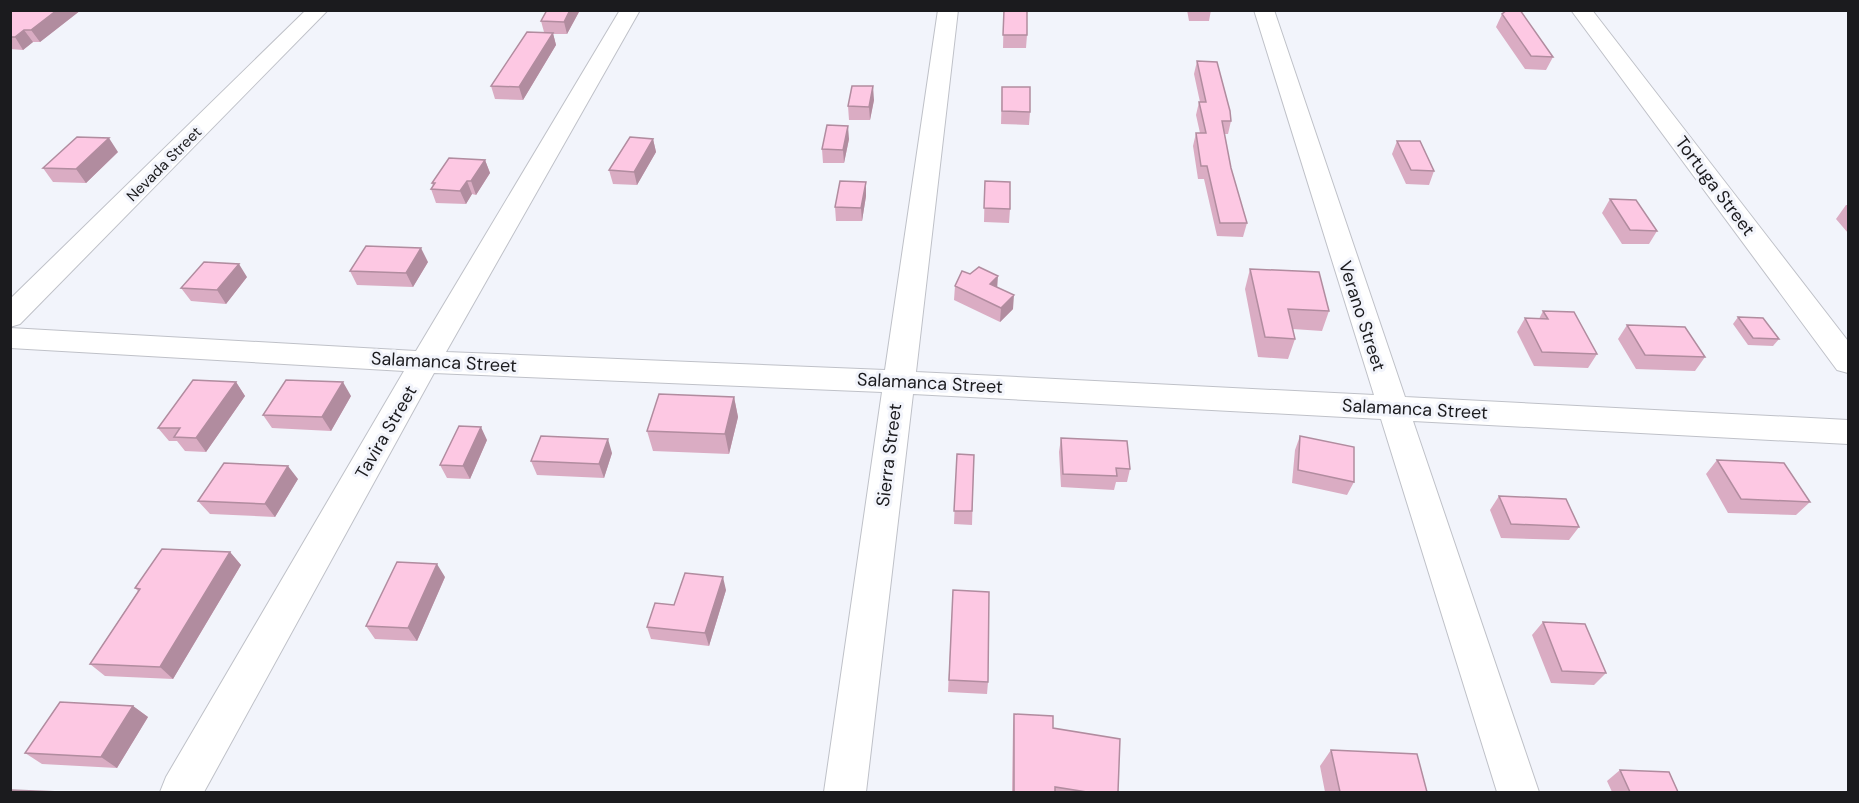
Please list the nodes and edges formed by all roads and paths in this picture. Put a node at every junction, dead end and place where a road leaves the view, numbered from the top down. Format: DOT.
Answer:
graph roads {
  1 [pos="318,10"];
  2 [pos="630,10"];
  3 [pos="948,10"];
  4 [pos="1264,10"];
  5 [pos="1581,10"];
  6 [pos="10,317"];
  7 [pos="10,338"];
  8 [pos="425,362"];
  9 [pos="1848,362"];
  10 [pos="898,381"];
  11 [pos="1392,408"];
  12 [pos="1848,432"];
  13 [pos="181,792"];
  14 [pos="846,792"];
  15 [pos="1518,792"];
  1 -- 6 [label="street, Nevada Street"];
  2 -- 8 [label="street, Tavira Street"];
  3 -- 10 [label="street, Sierra Street"];
  4 -- 11 [label="street, Verano Street"];
  5 -- 9 [label="street, Tortuga Street"];
  7 -- 8 [label="street, Salamanca Street"];
  8 -- 10 [label="street, Salamanca Street"];
  8 -- 13 [label="street, Tavira Street"];
  10 -- 11 [label="street, Salamanca Street"];
  10 -- 14 [label="street, Sierra Street"];
  11 -- 12 [label="street, Salamanca Street"];
  11 -- 15 [label="street, Verano Street"];
}
